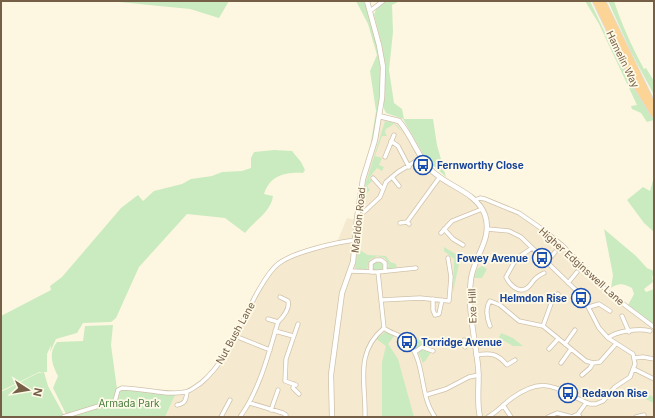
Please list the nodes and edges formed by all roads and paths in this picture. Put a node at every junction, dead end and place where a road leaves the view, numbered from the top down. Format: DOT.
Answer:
graph roads {
  1 [pos="367,1"];
  2 [pos="383,1"];
  3 [pos="596,1"];
  4 [pos="602,1"];
  5 [pos="370,11"];
  6 [pos="654,107"];
  7 [pos="654,114"];
  8 [pos="379,116"];
  9 [pos="394,135"];
  10 [pos="391,141"];
  11 [pos="387,156"];
  12 [pos="421,158"];
  13 [pos="408,167"];
  14 [pos="392,177"];
  15 [pos="373,178"];
  16 [pos="439,178"];
  17 [pos="399,186"];
  18 [pos="382,188"];
  19 [pos="369,200"];
  20 [pos="475,200"];
  21 [pos="372,205"];
  22 [pos="482,209"];
  23 [pos="364,212"];
  24 [pos="400,223"];
  25 [pos="444,229"];
  26 [pos="487,230"];
  27 [pos="441,233"];
  28 [pos="356,240"];
  29 [pos="463,245"];
  30 [pos="532,248"];
  31 [pos="555,252"];
  32 [pos="449,260"];
  33 [pos="547,262"];
  34 [pos="416,268"];
  35 [pos="385,271"];
  36 [pos="350,272"];
  37 [pos="371,272"];
  38 [pos="378,272"];
  39 [pos="569,272"];
  40 [pos="544,273"];
  41 [pos="568,283"];
  42 [pos="558,294"];
  43 [pos="280,297"];
  44 [pos="433,299"];
  45 [pos="381,300"];
  46 [pos="442,300"];
  47 [pos="590,307"];
  48 [pos="610,311"];
  49 [pos="622,316"];
  50 [pos="268,319"];
  51 [pos="278,322"];
  52 [pos="298,324"];
  53 [pos="490,326"];
  54 [pos="543,326"];
  55 [pos="654,327"];
  56 [pos="384,328"];
  57 [pos="575,330"];
  58 [pos="275,331"];
  59 [pos="650,331"];
  60 [pos="629,332"];
  61 [pos="235,336"];
  62 [pos="293,336"];
  63 [pos="608,338"];
  64 [pos="558,339"];
  65 [pos="474,341"];
  66 [pos="465,343"];
  67 [pos="564,344"];
  68 [pos="615,345"];
  69 [pos="549,349"];
  70 [pos="571,349"];
  71 [pos="270,350"];
  72 [pos="433,351"];
  73 [pos="414,352"];
  74 [pos="476,355"];
  75 [pos="634,358"];
  76 [pos="654,359"];
  77 [pos="515,360"];
  78 [pos="561,363"];
  79 [pos="593,363"];
  80 [pos="634,369"];
  81 [pos="478,375"];
  82 [pos="582,375"];
  83 [pos="654,379"];
  84 [pos="278,390"];
  85 [pos="187,392"];
  86 [pos="298,394"];
  87 [pos="426,395"];
  88 [pos="230,400"];
  89 [pos="586,402"];
  90 [pos="250,403"];
  91 [pos="177,405"];
  92 [pos="503,405"];
  93 [pos="271,410"];
  94 [pos="644,415"];
  95 [pos="579,416"];
  96 [pos="63,417"];
  97 [pos="221,417"];
  98 [pos="240,417"];
  99 [pos="285,417"];
  100 [pos="332,417"];
  101 [pos="365,417"];
  102 [pos="435,417"];
  103 [pos="480,417"];
  104 [pos="488,417"];
  105 [pos="511,417"];
  106 [pos="548,417"];
  107 [pos="636,417"];
  1 -- 5 [label="street, Marldon Road"];
  2 -- 5 [label="street"];
  3 -- 7 [label="highway, Hamelin Way"];
  4 -- 6 [label="highway, Hamelin Way"];
  5 -- 8 [label="street, Marldon Road"];
  8 -- 12 [label="street, Higher Edginswell Lane"];
  8 -- 28 [label="street, Marldon Road"];
  9 -- 10 [label="street"];
  10 -- 11 [label="street"];
  10 -- 13 [label="street"];
  12 -- 13 [label="street"];
  12 -- 16 [label="street, Higher Edginswell Lane"];
  13 -- 14 [label="street"];
  14 -- 17 [label="street"];
  14 -- 18 [label="street"];
  15 -- 18 [label="street"];
  16 -- 20 [label="street, Higher Edginswell Lane"];
  16 -- 24 [label="street"];
  18 -- 21 [label="street"];
  19 -- 21 [label="street"];
  20 -- 22 [label="street, Exe Hill"];
  20 -- 55 [label="street, Higher Edginswell Lane"];
  21 -- 23 [label="street"];
  22 -- 25 [label="street"];
  22 -- 26 [label="street, Exe Hill"];
  25 -- 27 [label="street"];
  25 -- 29 [label="street"];
  26 -- 30 [label="street"];
  26 -- 65 [label="street, Exe Hill"];
  28 -- 36 [label="street, Marldon Road"];
  28 -- 61 [label="street, Nut Bush Lane"];
  30 -- 33 [label="street"];
  30 -- 40 [label="street"];
  31 -- 33 [label="street"];
  32 -- 46 [label="street"];
  33 -- 41 [label="street"];
  34 -- 35 [label="street"];
  35 -- 37 [label="street"];
  35 -- 38 [label="street"];
  36 -- 37 [label="street"];
  36 -- 100 [label="street, Marldon Road"];
  37 -- 38 [label="street"];
  38 -- 45 [label="street"];
  39 -- 41 [label="street"];
  41 -- 47 [label="street"];
  42 -- 54 [label="street"];
  43 -- 51 [label="street"];
  44 -- 45 [label="street"];
  44 -- 46 [label="street"];
  44 -- 46 [label="street"];
  45 -- 56 [label="street"];
  47 -- 48 [label="street"];
  47 -- 63 [label="street"];
  49 -- 60 [label="street"];
  50 -- 51 [label="street"];
  51 -- 58 [label="street"];
  52 -- 62 [label="street"];
  53 -- 54 [label="street"];
  54 -- 64 [label="street"];
  56 -- 73 [label="street"];
  56 -- 101 [label="street"];
  57 -- 67 [label="street"];
  58 -- 62 [label="street"];
  58 -- 71 [label="street"];
  59 -- 60 [label="street"];
  60 -- 63 [label="street"];
  61 -- 71 [label="street"];
  61 -- 85 [label="street, Nut Bush Lane"];
  62 -- 86 [label="street"];
  63 -- 68 [label="street"];
  64 -- 67 [label="street"];
  64 -- 69 [label="street"];
  65 -- 66 [label="street"];
  65 -- 74 [label="street, Exe Hill"];
  67 -- 70 [label="street"];
  68 -- 75 [label="street"];
  68 -- 79 [label="street"];
  70 -- 78 [label="street"];
  70 -- 79 [label="street"];
  71 -- 90 [label="street"];
  72 -- 73 [label="street"];
  73 -- 87 [label="street"];
  74 -- 77 [label="street"];
  74 -- 81 [label="street, Exe Hill"];
  75 -- 76 [label="street"];
  75 -- 80 [label="street"];
  79 -- 82 [label="street"];
  80 -- 83 [label="street"];
  80 -- 89 [label="street"];
  81 -- 87 [label="street"];
  81 -- 103 [label="street, Exe Hill"];
  84 -- 93 [label="street"];
  85 -- 91 [label="street, Nut Bush Lane"];
  85 -- 96 [label="street"];
  87 -- 102 [label="street"];
  88 -- 97 [label="street"];
  89 -- 92 [label="street"];
  89 -- 95 [label="street"];
  90 -- 93 [label="street"];
  90 -- 98 [label="street"];
  92 -- 104 [label="street"];
  92 -- 105 [label="street"];
  93 -- 99 [label="street"];
  94 -- 107 [label="street"];
  95 -- 106 [label="street"];
}
